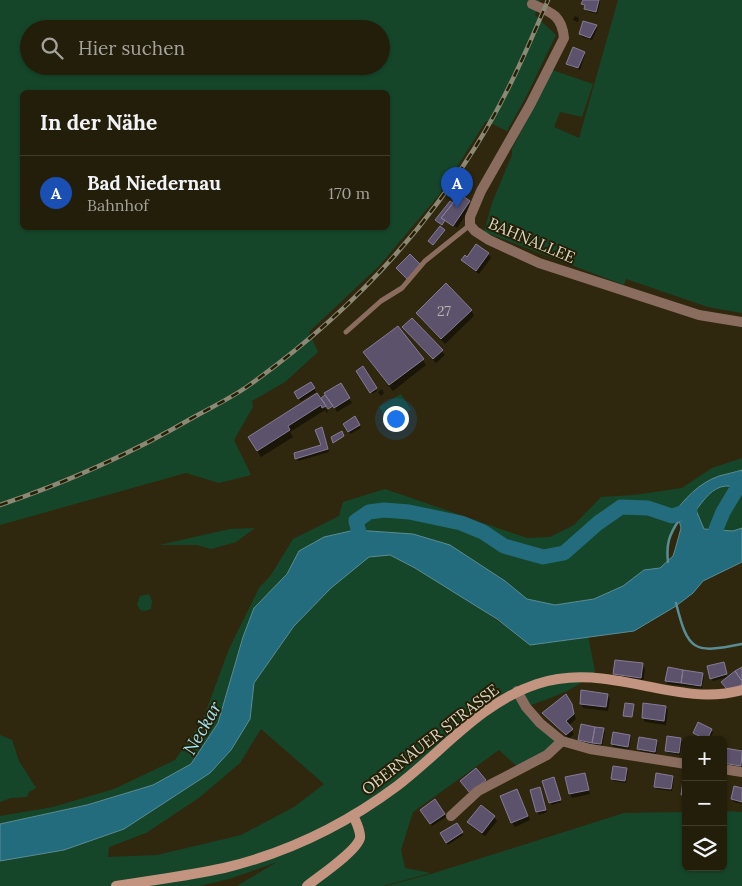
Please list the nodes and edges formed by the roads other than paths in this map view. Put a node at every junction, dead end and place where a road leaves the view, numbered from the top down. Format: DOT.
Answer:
graph roads {
  1 [pos="532,4"];
  2 [pos="470,225"];
  3 [pos="742,322"];
  4 [pos="346,332"];
  5 [pos="742,690"];
  6 [pos="517,692"];
  7 [pos="562,741"];
  8 [pos="682,763"];
  9 [pos="727,770"];
  10 [pos="742,772"];
  11 [pos="354,815"];
  12 [pos="451,816"];
  13 [pos="116,886"];
  14 [pos="307,886"];
  1 -- 2 [label="street"];
  2 -- 3 [label="street, BAHNALLEE"];
  2 -- 4 [label="lane, BAHNALLEE"];
  5 -- 6 [label="main road, OBERNAUER STRASSE"];
  6 -- 7 [label="street"];
  6 -- 11 [label="main road, OBERNAUER STRASSE"];
  7 -- 8 [label="street"];
  7 -- 12 [label="street"];
  9 -- 10 [label="street"];
  11 -- 13 [label="main road, OBERNAUER STRASSE"];
  11 -- 14 [label="main road"];
}
